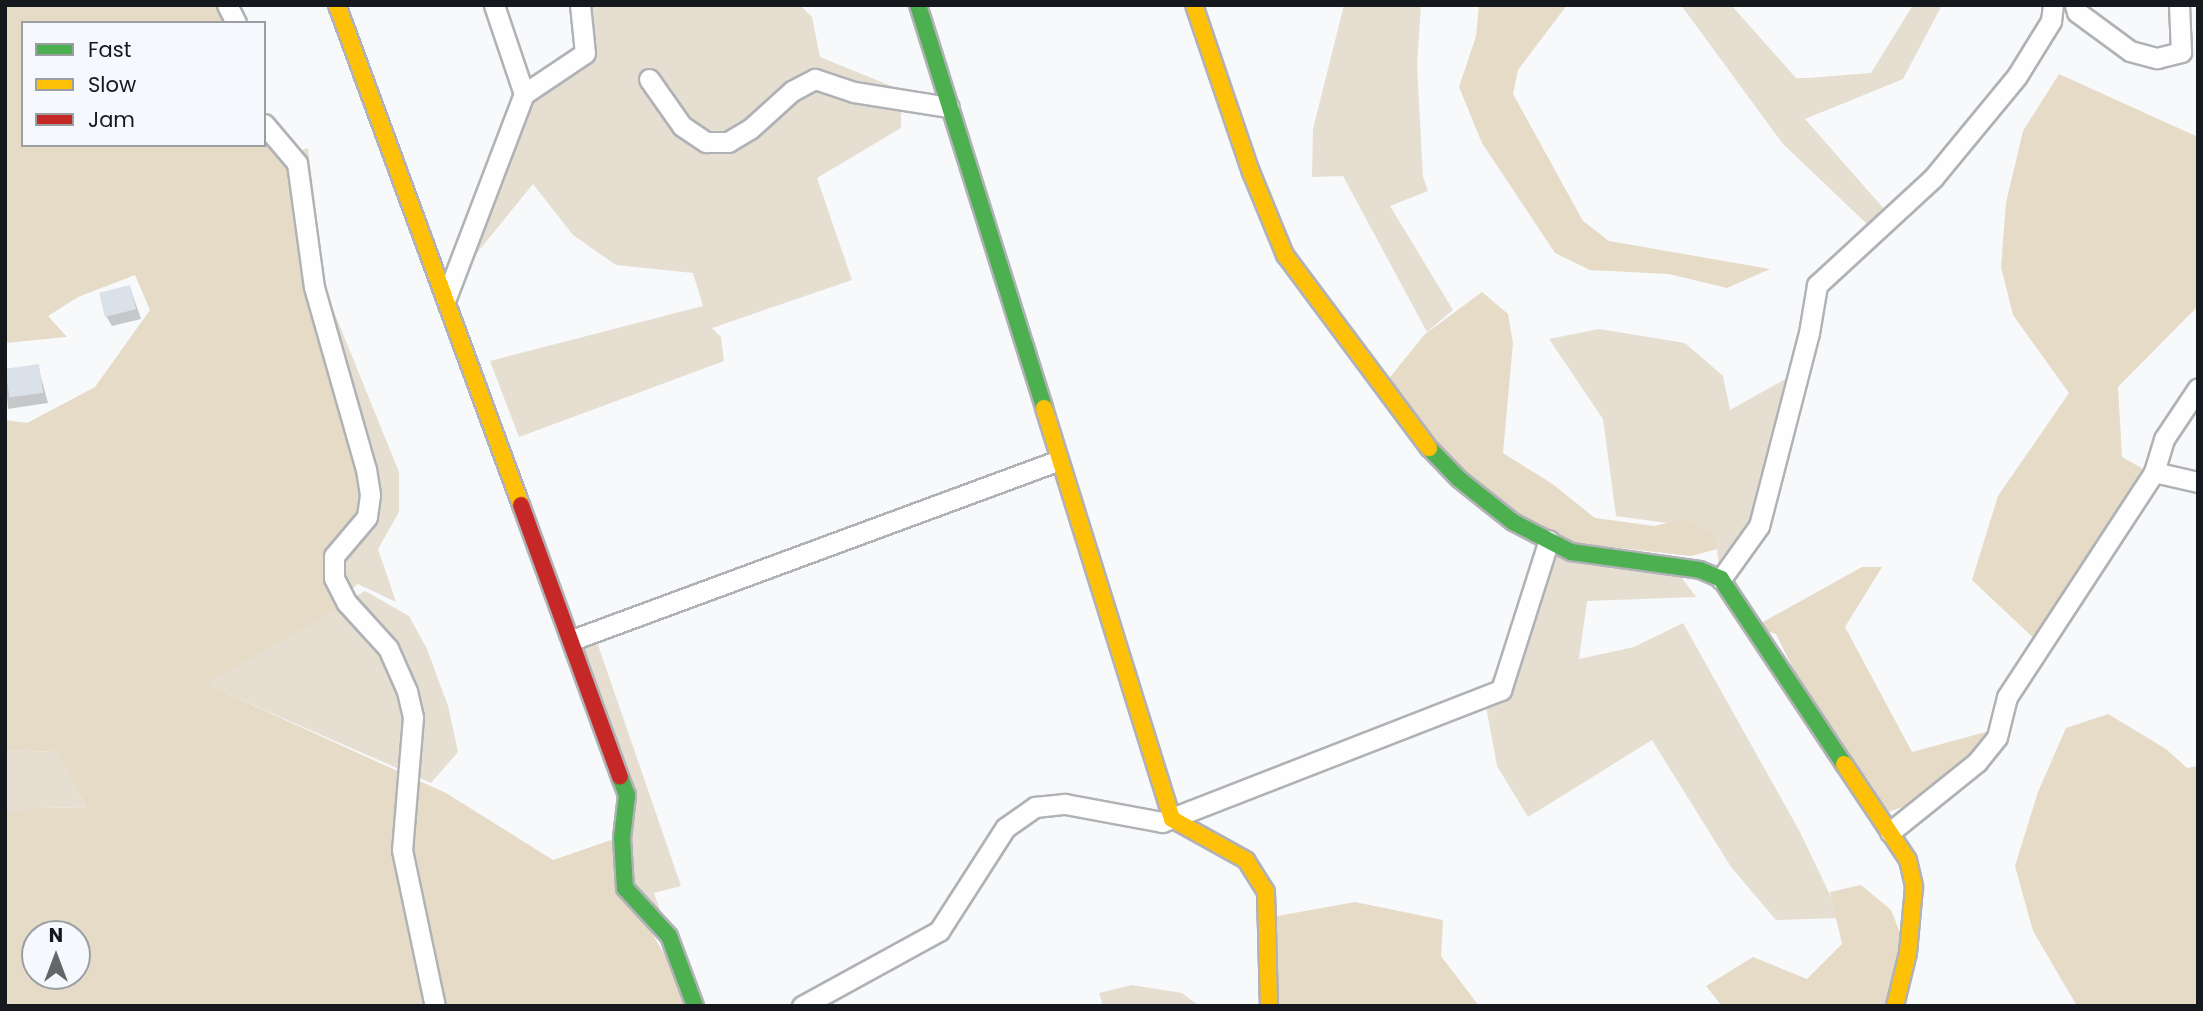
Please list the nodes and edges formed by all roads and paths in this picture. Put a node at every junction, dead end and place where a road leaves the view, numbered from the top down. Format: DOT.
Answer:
graph roads {
  1 [pos="227,5"];
  2 [pos="337,5"];
  3 [pos="494,5"];
  4 [pos="580,5"];
  5 [pos="918,5"];
  6 [pos="1194,5"];
  7 [pos="2053,5"];
  8 [pos="2075,5"];
  9 [pos="2179,5"];
  10 [pos="235,21"];
  11 [pos="649,79"];
  12 [pos="524,94"];
  13 [pos="949,107"];
  14 [pos="266,126"];
  15 [pos="446,298"];
  16 [pos="2198,388"];
  17 [pos="1057,461"];
  18 [pos="2154,472"];
  19 [pos="2198,481"];
  20 [pos="1549,540"];
  21 [pos="1721,579"];
  22 [pos="572,640"];
  23 [pos="1172,819"];
  24 [pos="1890,832"];
  25 [pos="836,996"];
  26 [pos="435,1006"];
  27 [pos="695,1006"];
  28 [pos="802,1006"];
  29 [pos="1269,1006"];
  30 [pos="1895,1006"];
  1 -- 10 [label="street"];
  2 -- 15 [label="street"];
  3 -- 12 [label="street"];
  4 -- 12 [label="street"];
  5 -- 13 [label="street"];
  6 -- 20 [label="street"];
  7 -- 21 [label="street"];
  8 -- 9 [label="street"];
  11 -- 13 [label="street"];
  12 -- 15 [label="street"];
  13 -- 17 [label="street"];
  14 -- 26 [label="street"];
  15 -- 22 [label="street"];
  16 -- 18 [label="street"];
  17 -- 22 [label="street"];
  17 -- 23 [label="street"];
  18 -- 19 [label="street"];
  18 -- 24 [label="street"];
  20 -- 21 [label="street"];
  20 -- 23 [label="street"];
  21 -- 24 [label="street"];
  22 -- 27 [label="street"];
  23 -- 25 [label="street"];
  23 -- 29 [label="street"];
  24 -- 30 [label="street"];
  25 -- 28 [label="street"];
}
